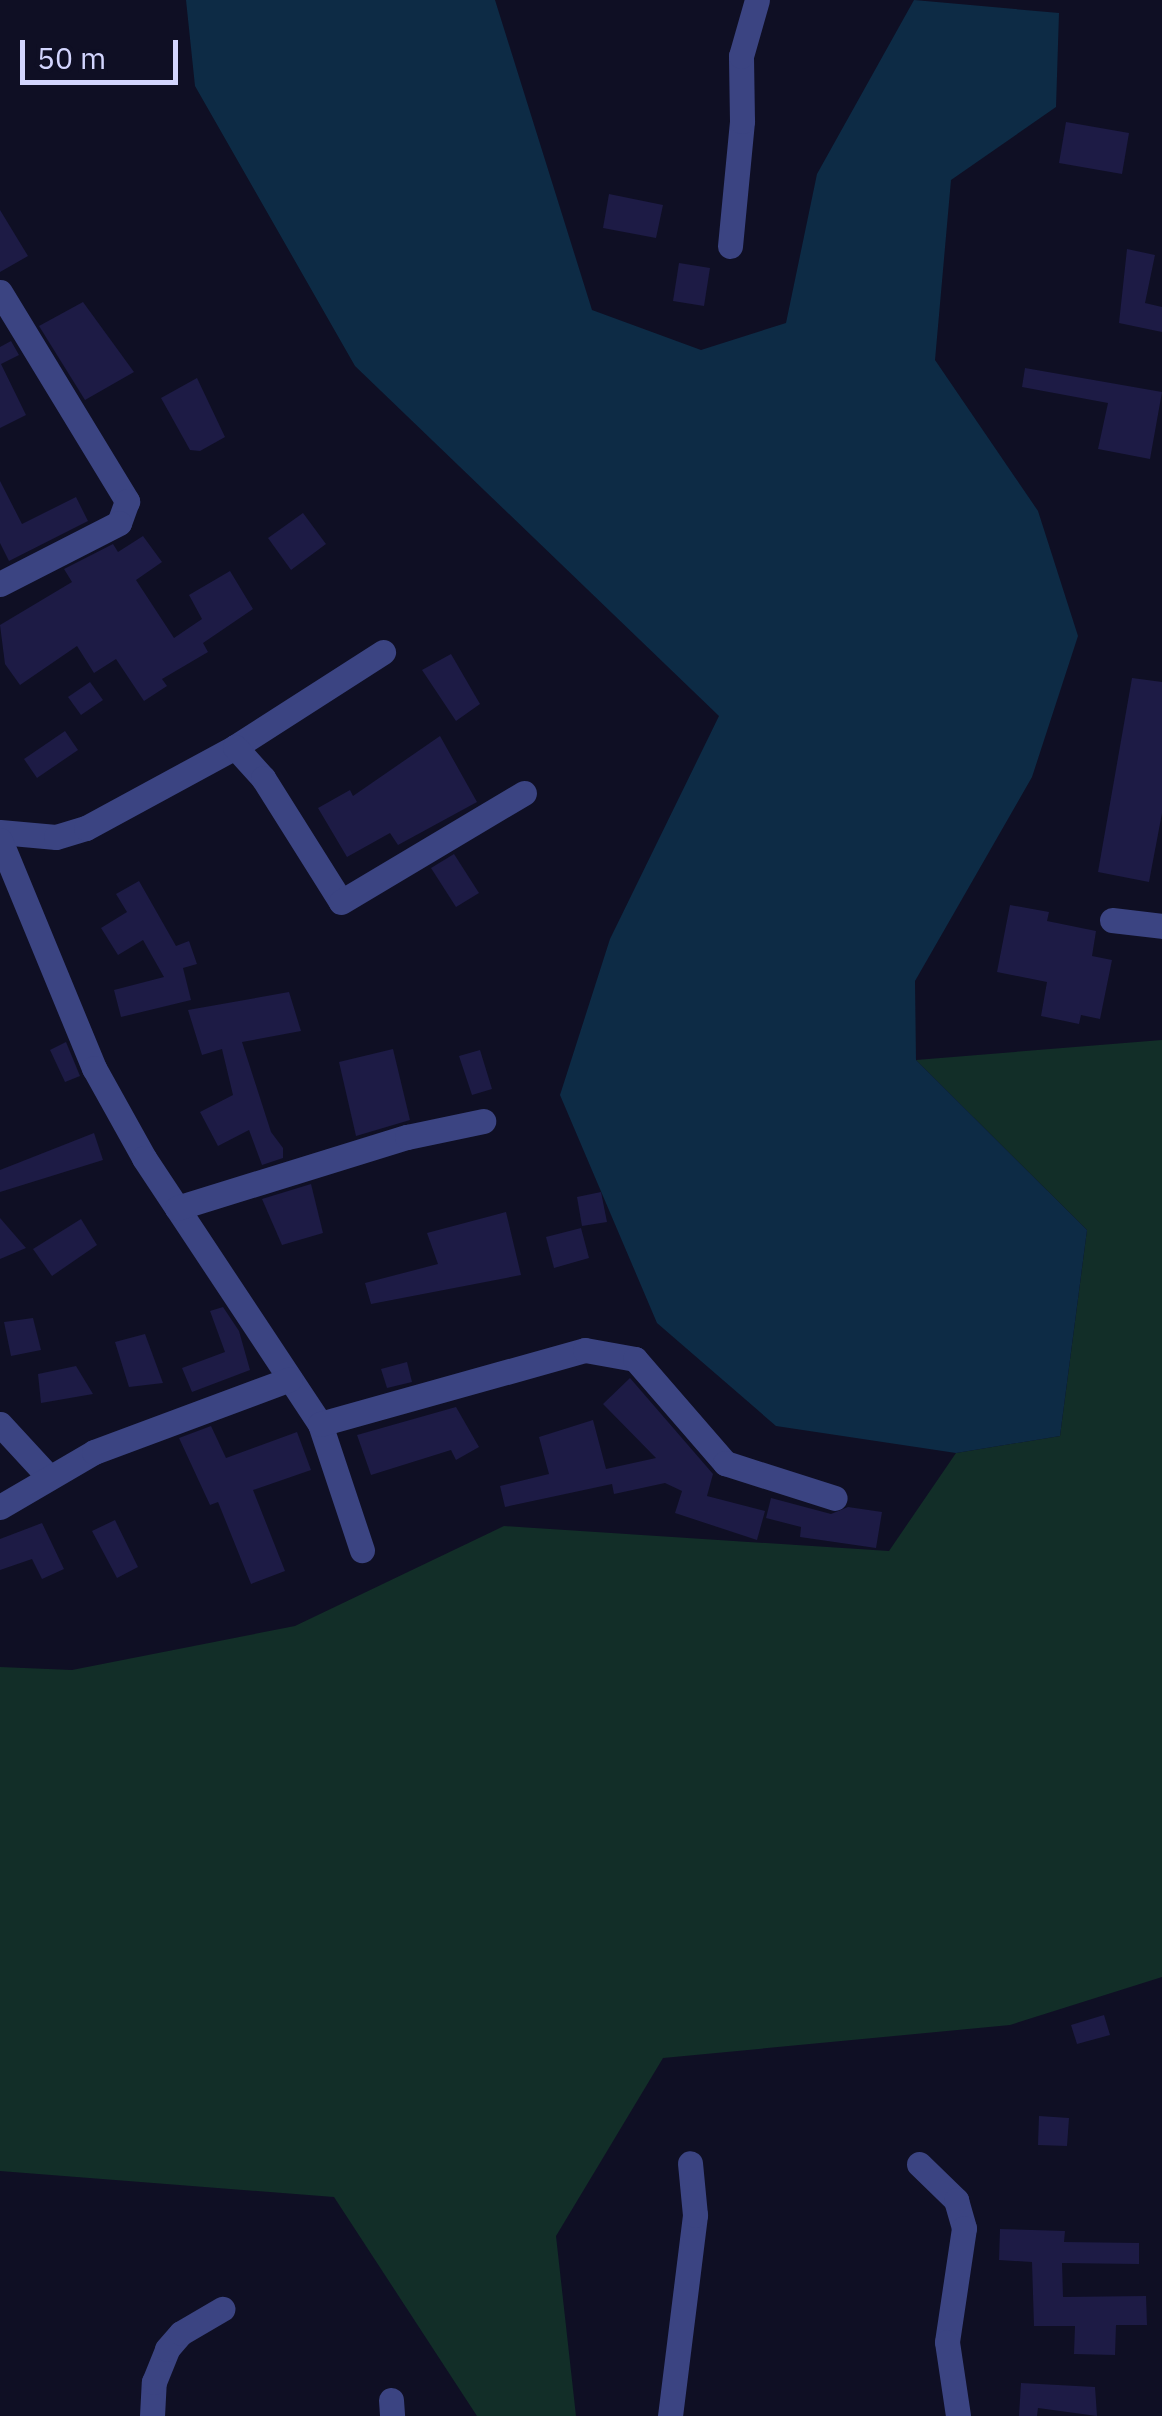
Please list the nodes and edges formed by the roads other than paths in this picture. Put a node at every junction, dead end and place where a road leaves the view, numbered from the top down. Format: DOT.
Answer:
graph roads {
  1 [pos="757,0"];
  2 [pos="730,246"];
  3 [pos="0,292"];
  4 [pos="0,584"];
  5 [pos="382,652"];
  6 [pos="236,747"];
  7 [pos="524,792"];
  8 [pos="0,832"];
  9 [pos="0,840"];
  10 [pos="1112,920"];
  11 [pos="1162,926"];
  12 [pos="482,1122"];
  13 [pos="177,1208"];
  14 [pos="290,1379"];
  15 [pos="0,1424"];
  16 [pos="320,1424"];
  17 [pos="48,1476"];
  18 [pos="836,1498"];
  19 [pos="0,1507"];
  20 [pos="362,1550"];
  21 [pos="690,2163"];
  22 [pos="918,2164"];
  23 [pos="222,2308"];
  24 [pos="152,2416"];
  25 [pos="670,2416"];
  26 [pos="958,2416"];
  1 -- 2 [label="street"];
  3 -- 4 [label="street"];
  5 -- 6 [label="street"];
  6 -- 7 [label="street"];
  6 -- 8 [label="street"];
  9 -- 13 [label="street"];
  10 -- 11 [label="street"];
  12 -- 13 [label="street"];
  13 -- 14 [label="street"];
  14 -- 16 [label="street"];
  14 -- 17 [label="street"];
  15 -- 17 [label="street"];
  16 -- 18 [label="street"];
  16 -- 20 [label="street"];
  17 -- 19 [label="street"];
  21 -- 25 [label="street"];
  22 -- 26 [label="street"];
  23 -- 24 [label="street"];
}
